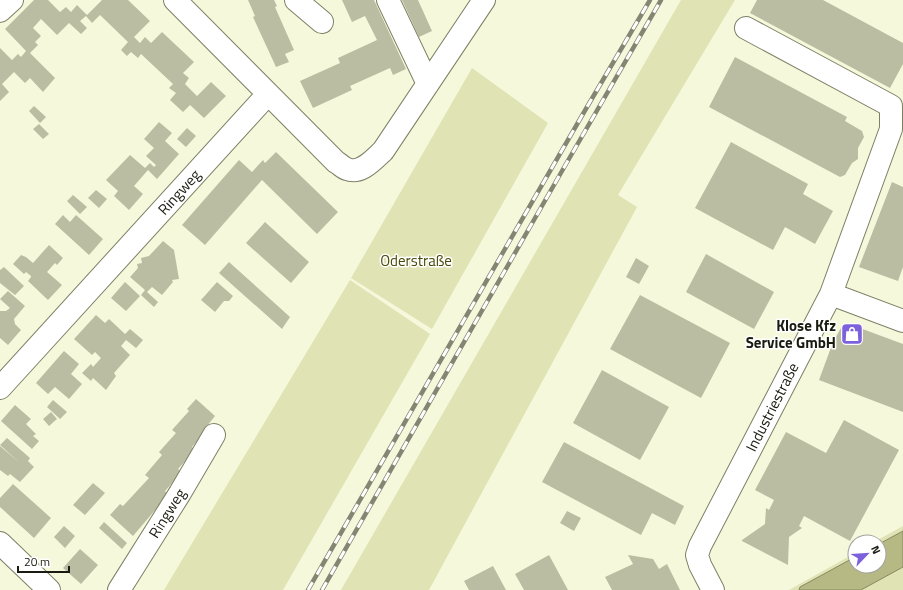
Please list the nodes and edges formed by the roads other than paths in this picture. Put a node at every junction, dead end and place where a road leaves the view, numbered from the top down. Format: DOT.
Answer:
graph roads {
  1 [pos="12,0"];
  2 [pos="175,0"];
  3 [pos="296,0"];
  4 [pos="388,0"];
  5 [pos="484,0"];
  6 [pos="0,11"];
  7 [pos="322,22"];
  8 [pos="746,28"];
  9 [pos="428,84"];
  10 [pos="268,94"];
  11 [pos="831,294"];
  12 [pos="903,321"];
  13 [pos="0,388"];
  14 [pos="214,435"];
  15 [pos="0,544"];
  16 [pos="49,590"];
  17 [pos="119,590"];
  18 [pos="713,590"];
  1 -- 6 [label="street"];
  2 -- 10 [label="street"];
  3 -- 7 [label="street"];
  4 -- 9 [label="street"];
  5 -- 9 [label="street"];
  8 -- 11 [label="street, Industriestraße"];
  9 -- 10 [label="street"];
  10 -- 13 [label="street, Ringweg"];
  11 -- 12 [label="street"];
  11 -- 18 [label="street, Industriestraße"];
  14 -- 17 [label="street, Ringweg"];
  15 -- 16 [label="street"];
}
